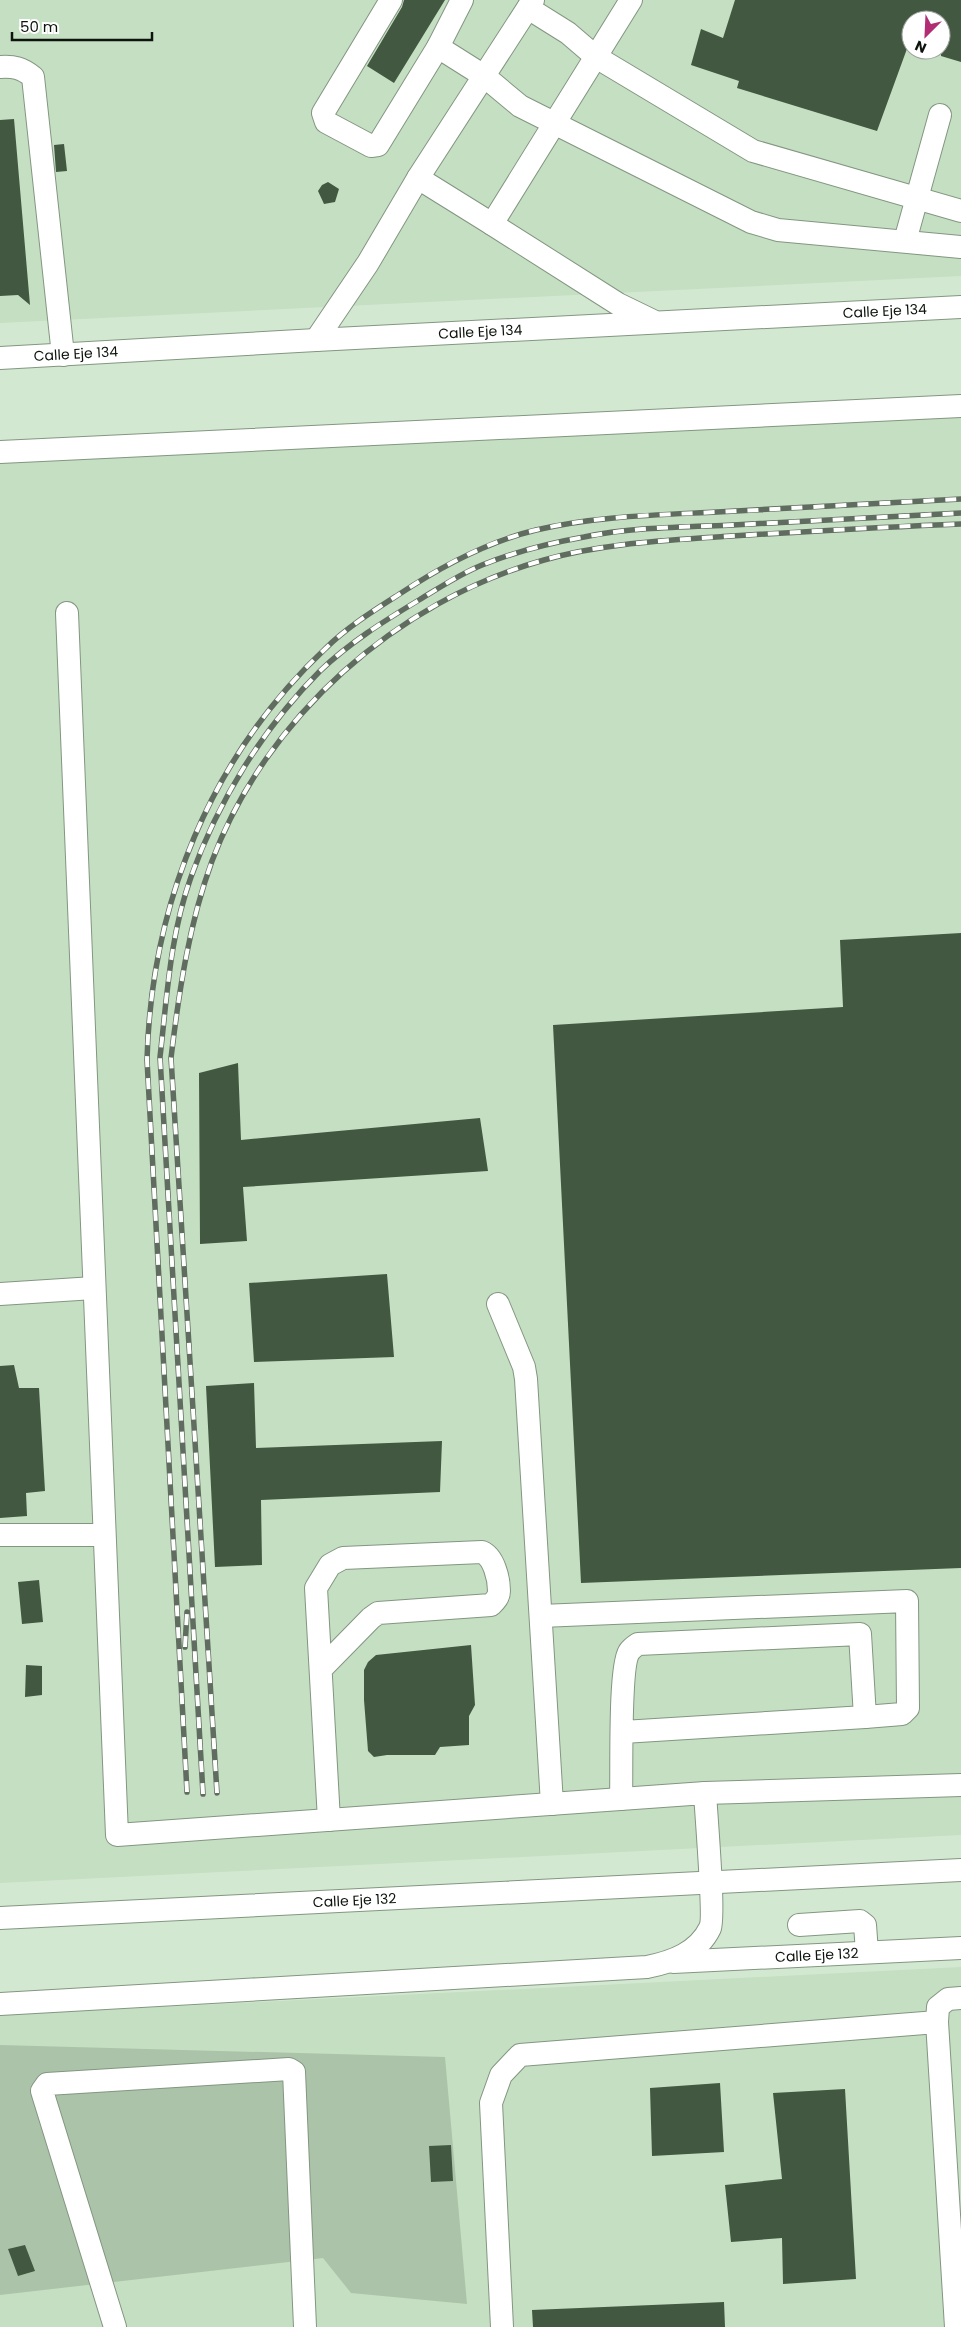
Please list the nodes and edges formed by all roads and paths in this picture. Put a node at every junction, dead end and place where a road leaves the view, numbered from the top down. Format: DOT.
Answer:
graph roads {
  1 [pos="391,0"];
  2 [pos="462,0"];
  3 [pos="631,0"];
  4 [pos="530,4"];
  5 [pos="438,47"];
  6 [pos="596,57"];
  7 [pos="0,67"];
  8 [pos="484,76"];
  9 [pos="940,115"];
  10 [pos="555,122"];
  11 [pos="418,178"];
  12 [pos="918,199"];
  13 [pos="961,211"];
  14 [pos="492,224"];
  15 [pos="905,242"];
  16 [pos="961,247"];
  17 [pos="961,307"];
  18 [pos="656,322"];
  19 [pos="316,340"];
  20 [pos="63,355"];
  21 [pos="0,358"];
  22 [pos="961,406"];
  23 [pos="0,452"];
  24 [pos="66,613"];
  25 [pos="94,1288"];
  26 [pos="0,1294"];
  27 [pos="498,1304"];
  28 [pos="0,1535"];
  29 [pos="104,1535"];
  30 [pos="541,1616"];
  31 [pos="321,1669"];
  32 [pos="865,1717"];
  33 [pos="623,1732"];
  34 [pos="961,1785"];
  35 [pos="705,1793"];
  36 [pos="621,1799"];
  37 [pos="552,1804"];
  38 [pos="329,1820"];
  39 [pos="961,1870"];
  40 [pos="710,1882"];
  41 [pos="0,1918"];
  42 [pos="799,1926"];
  43 [pos="961,1948"];
  44 [pos="867,1952"];
  45 [pos="672,1962"];
  46 [pos="961,1998"];
  47 [pos="0,2004"];
  48 [pos="937,2022"];
  49 [pos="115,2327"];
  50 [pos="306,2327"];
  51 [pos="502,2327"];
  52 [pos="956,2327"];
  1 -- 5 [label="street"];
  2 -- 5 [label="street"];
  3 -- 6 [label="street"];
  4 -- 6 [label="street"];
  4 -- 8 [label="street"];
  5 -- 8 [label="street"];
  6 -- 10 [label="street"];
  6 -- 12 [label="street"];
  7 -- 20 [label="street"];
  8 -- 10 [label="street"];
  8 -- 11 [label="street"];
  9 -- 12 [label="street"];
  10 -- 14 [label="street"];
  10 -- 15 [label="street"];
  11 -- 14 [label="street"];
  11 -- 19 [label="street"];
  12 -- 13 [label="street"];
  12 -- 15 [label="street"];
  14 -- 18 [label="street"];
  15 -- 16 [label="street"];
  17 -- 18 [label="street, Calle Eje 134"];
  18 -- 19 [label="street, Calle Eje 134"];
  19 -- 20 [label="street, Calle Eje 134"];
  20 -- 21 [label="street, Calle Eje 134"];
  22 -- 23 [label="street"];
  24 -- 25 [label="street"];
  25 -- 26 [label="street"];
  25 -- 29 [label="street"];
  27 -- 30 [label="street"];
  28 -- 29 [label="street"];
  29 -- 38 [label="street"];
  30 -- 32 [label="street"];
  30 -- 37 [label="street"];
  31 -- 31 [label="street"];
  31 -- 38 [label="street"];
  32 -- 33 [label="street"];
  32 -- 33 [label="street"];
  33 -- 36 [label="street"];
  34 -- 35 [label="street"];
  35 -- 36 [label="street"];
  35 -- 40 [label="street"];
  36 -- 37 [label="street"];
  37 -- 38 [label="street"];
  39 -- 40 [label="street, Calle Eje 132"];
  40 -- 41 [label="street, Calle Eje 132"];
  40 -- 45 [label="street, Calle Eje 132"];
  42 -- 44 [label="street"];
  43 -- 44 [label="street, Calle Eje 132"];
  44 -- 45 [label="street, Calle Eje 132"];
  45 -- 47 [label="street, Calle Eje 132"];
  46 -- 48 [label="street"];
  48 -- 51 [label="street"];
  48 -- 52 [label="street"];
  49 -- 50 [label="street"];
}
